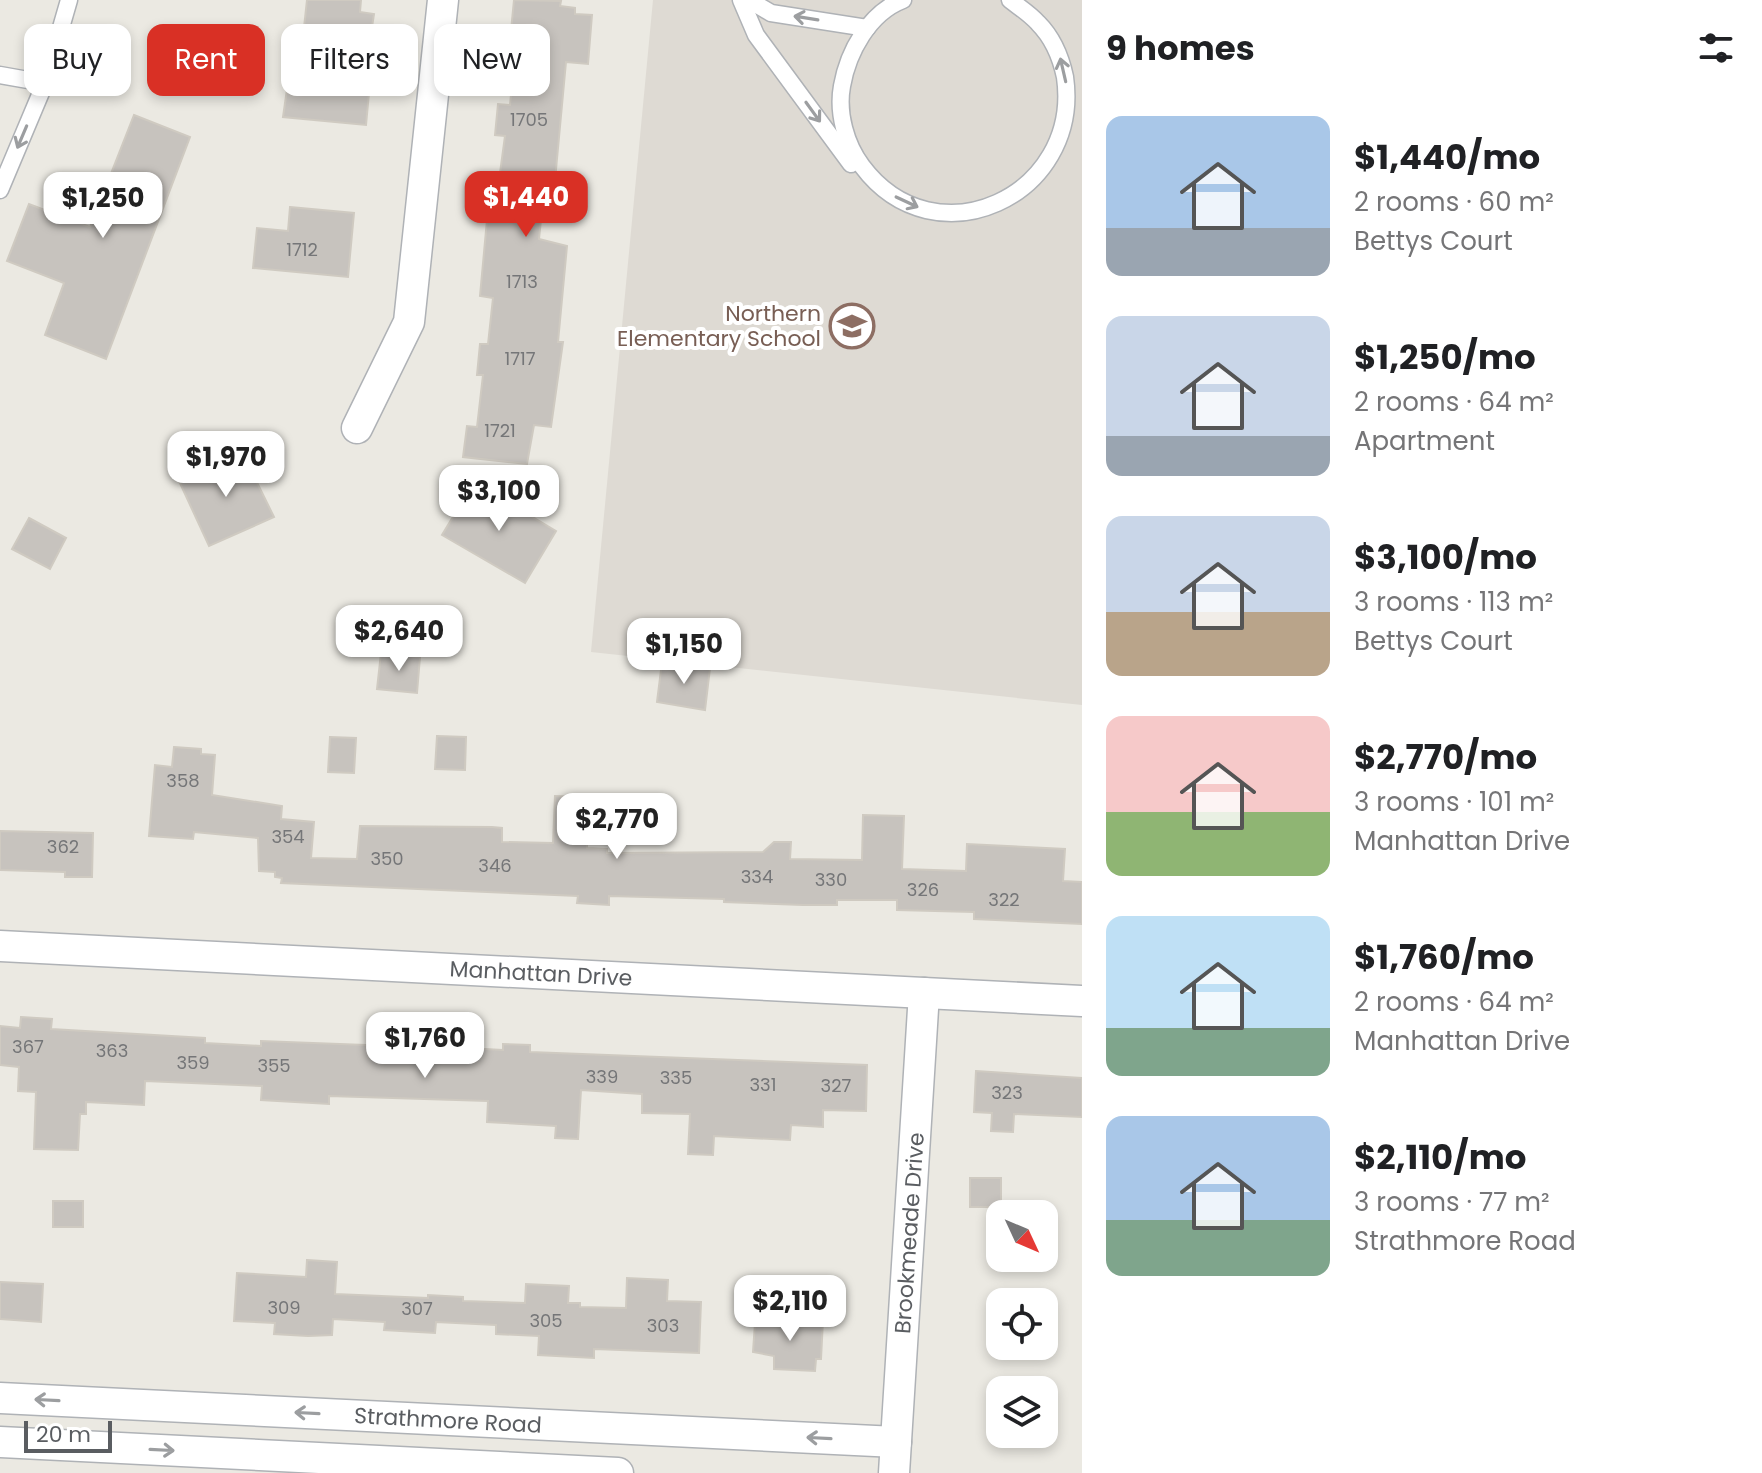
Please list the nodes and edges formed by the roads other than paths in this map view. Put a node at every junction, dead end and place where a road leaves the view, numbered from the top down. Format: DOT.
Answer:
graph roads {
  1 [pos="69,0"];
  2 [pos="443,0"];
  3 [pos="741,0"];
  4 [pos="749,0"];
  5 [pos="903,0"];
  6 [pos="1010,0"];
  7 [pos="62,24"];
  8 [pos="867,28"];
  9 [pos="0,75"];
  10 [pos="24,79"];
  11 [pos="40,96"];
  12 [pos="874,182"];
  13 [pos="0,190"];
  14 [pos="357,428"];
  15 [pos="0,946"];
  16 [pos="924,993"];
  17 [pos="1082,1001"];
  18 [pos="0,1398"];
  19 [pos="0,1442"];
  20 [pos="896,1442"];
  21 [pos="618,1473"];
  22 [pos="894,1473"];
  1 -- 7 [label="lane"];
  2 -- 14 [label="street"];
  3 -- 12 [label="lane, one-way"];
  8 -- 4 [label="lane, one-way"];
  5 -- 8 [label="lane"];
  12 -- 6 [label="lane, one-way"];
  8 -- 12 [label="lane"];
  9 -- 10 [label="lane"];
  11 -- 13 [label="lane, one-way"];
  15 -- 16 [label="street, Manhattan Drive"];
  16 -- 17 [label="street, Manhattan Drive"];
  16 -- 20 [label="street, Brookmeade Drive"];
  20 -- 18 [label="street, Strathmore Road, one-way"];
  19 -- 21 [label="street, Strathmore Road, one-way"];
  20 -- 22 [label="street, Brookmeade Drive"];
}
